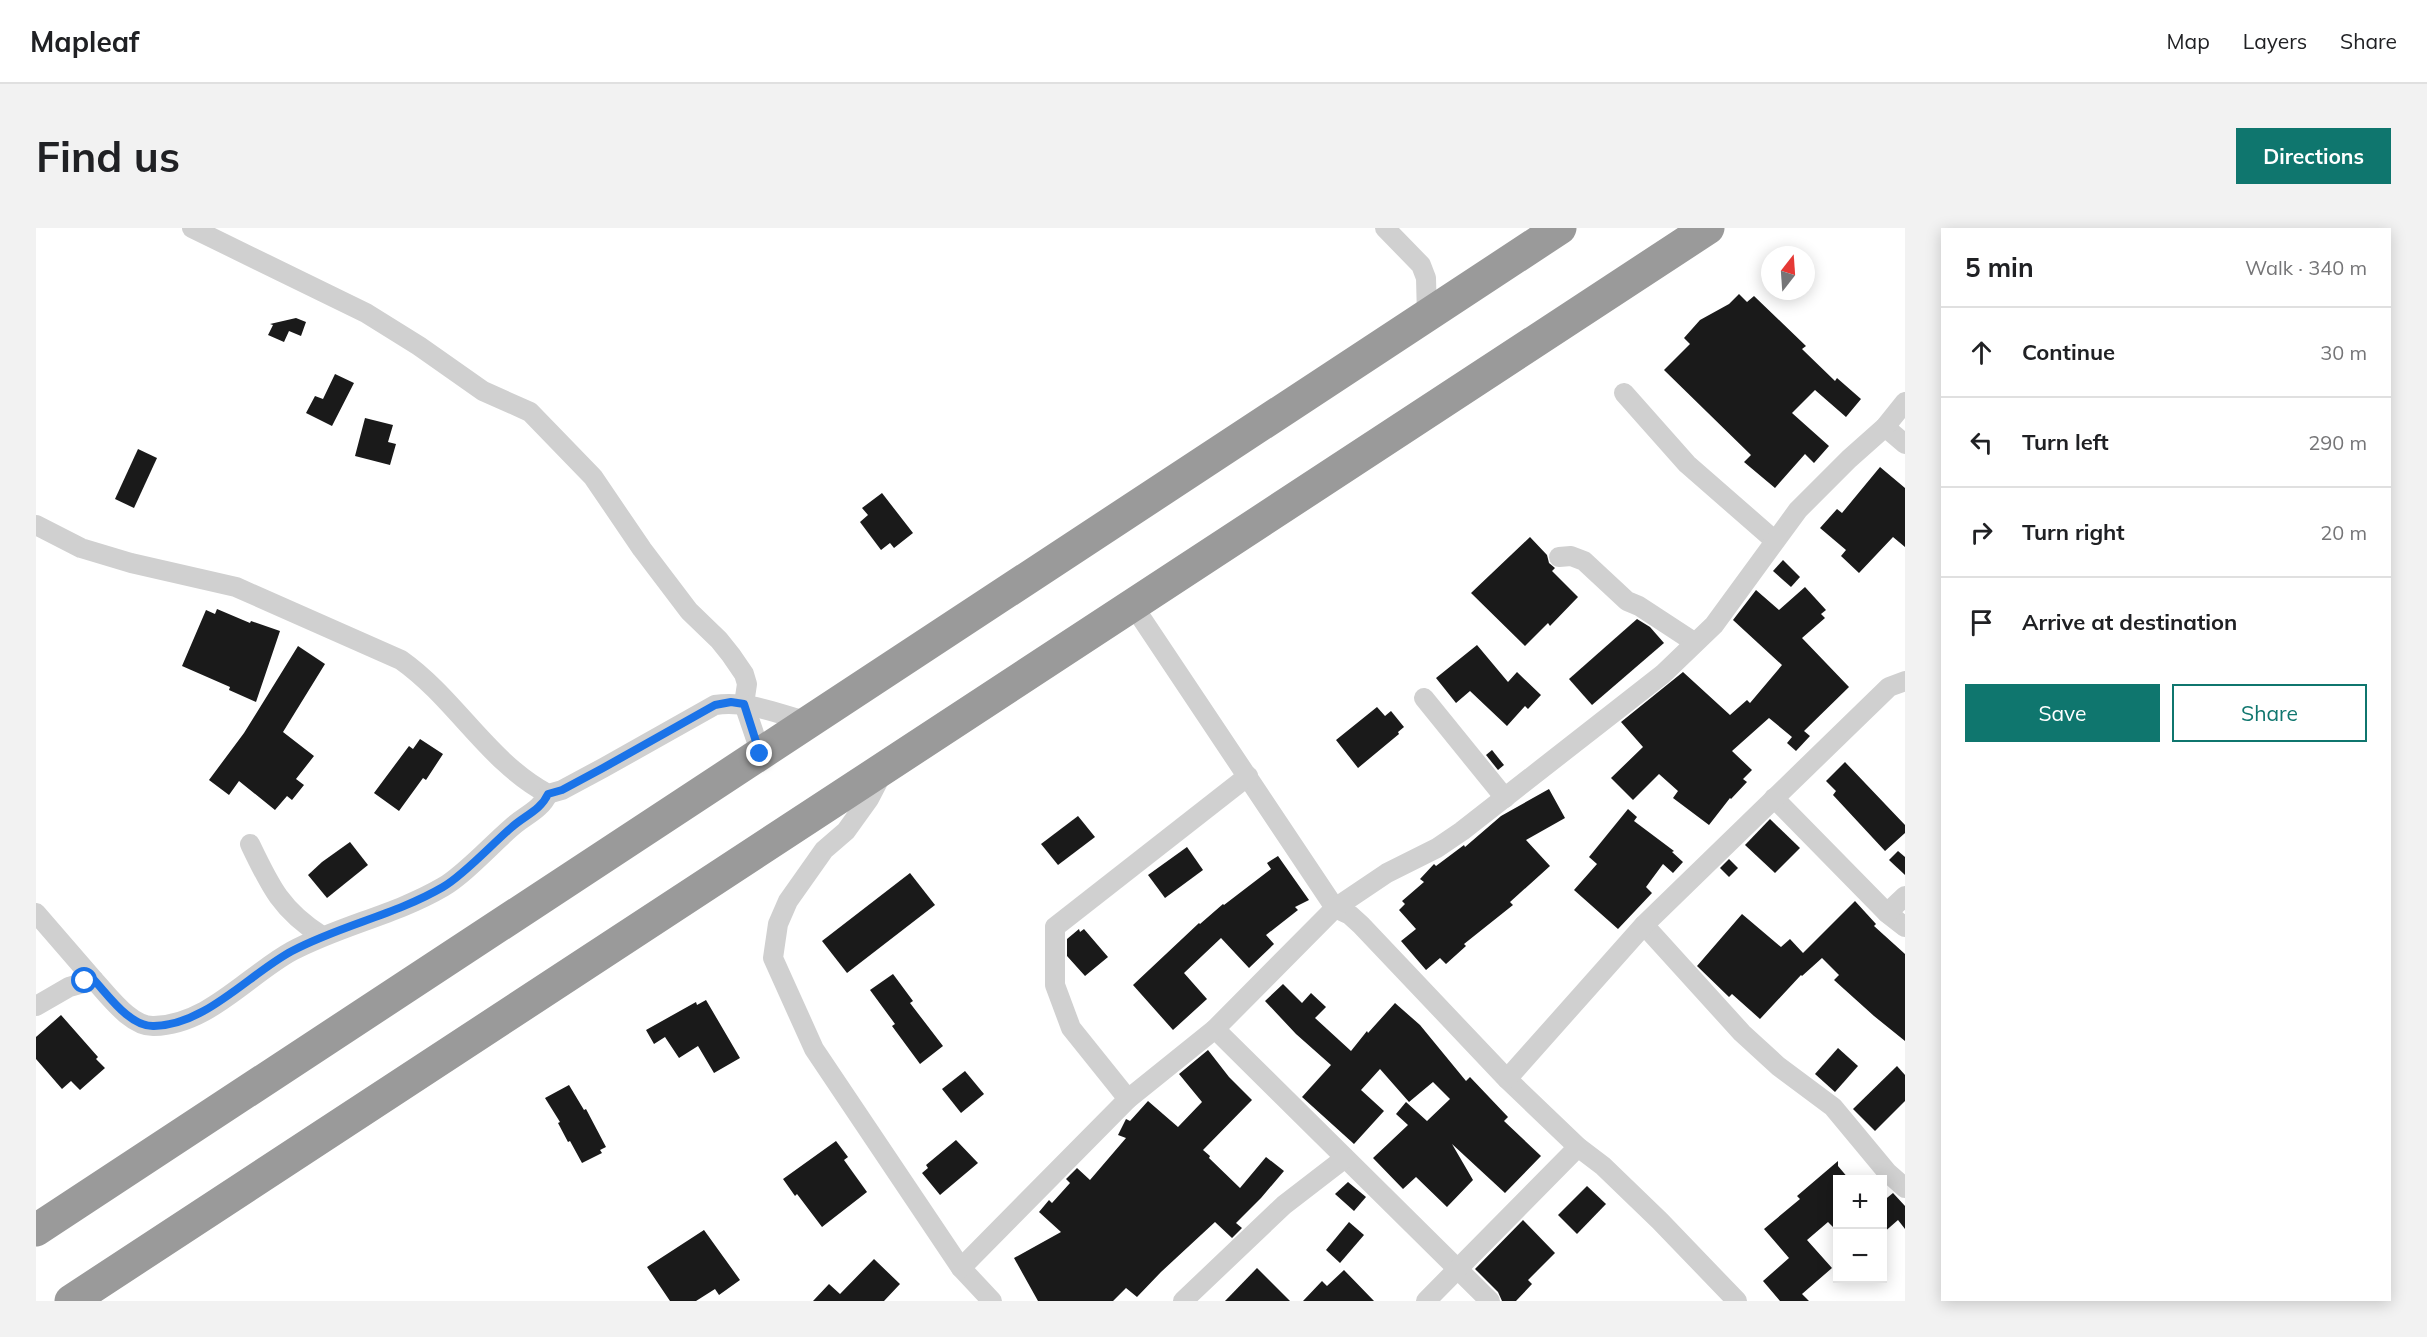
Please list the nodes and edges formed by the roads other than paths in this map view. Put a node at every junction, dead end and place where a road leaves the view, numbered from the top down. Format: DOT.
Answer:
graph roads {
  1 [pos="192,228"];
  2 [pos="1385,228"];
  3 [pos="1560,228"];
  4 [pos="1708,228"];
  5 [pos="1426,316"];
  6 [pos="1624,393"];
  7 [pos="1905,402"];
  8 [pos="1885,427"];
  9 [pos="1905,444"];
  10 [pos="36,525"];
  11 [pos="1774,540"];
  12 [pos="1559,557"];
  13 [pos="1132,604"];
  14 [pos="1694,642"];
  15 [pos="1904,680"];
  16 [pos="1424,698"];
  17 [pos="744,704"];
  18 [pos="809,722"];
  19 [pos="760,754"];
  20 [pos="886,765"];
  21 [pos="1248,776"];
  22 [pos="548,794"];
  23 [pos="1505,798"];
  24 [pos="1774,798"];
  25 [pos="250,844"];
  26 [pos="1905,896"];
  27 [pos="1335,908"];
  28 [pos="36,913"];
  29 [pos="1887,913"];
  30 [pos="1644,925"];
  31 [pos="1905,927"];
  32 [pos="322,936"];
  33 [pos="94,980"];
  34 [pos="36,1006"];
  35 [pos="1215,1029"];
  36 [pos="1507,1079"];
  37 [pos="1128,1099"];
  38 [pos="1578,1147"];
  39 [pos="1345,1158"];
  40 [pos="1905,1188"];
  41 [pos="36,1230"];
  42 [pos="960,1268"];
  43 [pos="1456,1269"];
  44 [pos="70,1301"];
  45 [pos="992,1301"];
  46 [pos="1183,1301"];
  47 [pos="1426,1301"];
  48 [pos="1490,1301"];
  49 [pos="1737,1301"];
  1 -- 17 [label="street"];
  2 -- 5 [label="street"];
  3 -- 5 [label="highway"];
  4 -- 13 [label="highway"];
  5 -- 18 [label="highway"];
  6 -- 11 [label="street"];
  7 -- 8 [label="street"];
  8 -- 9 [label="street"];
  8 -- 11 [label="street"];
  10 -- 22 [label="street"];
  11 -- 14 [label="street"];
  12 -- 14 [label="street"];
  13 -- 20 [label="highway"];
  13 -- 21 [label="street"];
  14 -- 23 [label="street"];
  15 -- 24 [label="street"];
  16 -- 23 [label="street"];
  17 -- 18 [label="street"];
  17 -- 19 [label="street"];
  17 -- 22 [label="street"];
  18 -- 19 [label="highway"];
  19 -- 41 [label="highway"];
  20 -- 42 [label="street"];
  20 -- 44 [label="highway"];
  21 -- 27 [label="street"];
  21 -- 37 [label="street"];
  22 -- 32 [label="street"];
  23 -- 27 [label="street"];
  24 -- 29 [label="street"];
  24 -- 30 [label="street"];
  25 -- 32 [label="street"];
  26 -- 29 [label="street"];
  27 -- 35 [label="street"];
  27 -- 36 [label="street"];
  28 -- 33 [label="street"];
  29 -- 31 [label="street"];
  30 -- 36 [label="street"];
  30 -- 40 [label="street"];
  32 -- 33 [label="street"];
  33 -- 34 [label="street"];
  35 -- 37 [label="street"];
  35 -- 39 [label="street"];
  36 -- 38 [label="street"];
  37 -- 42 [label="street"];
  38 -- 43 [label="street"];
  38 -- 49 [label="street"];
  39 -- 43 [label="street"];
  39 -- 46 [label="street"];
  42 -- 45 [label="street"];
  43 -- 47 [label="street"];
  43 -- 48 [label="street"];
}
